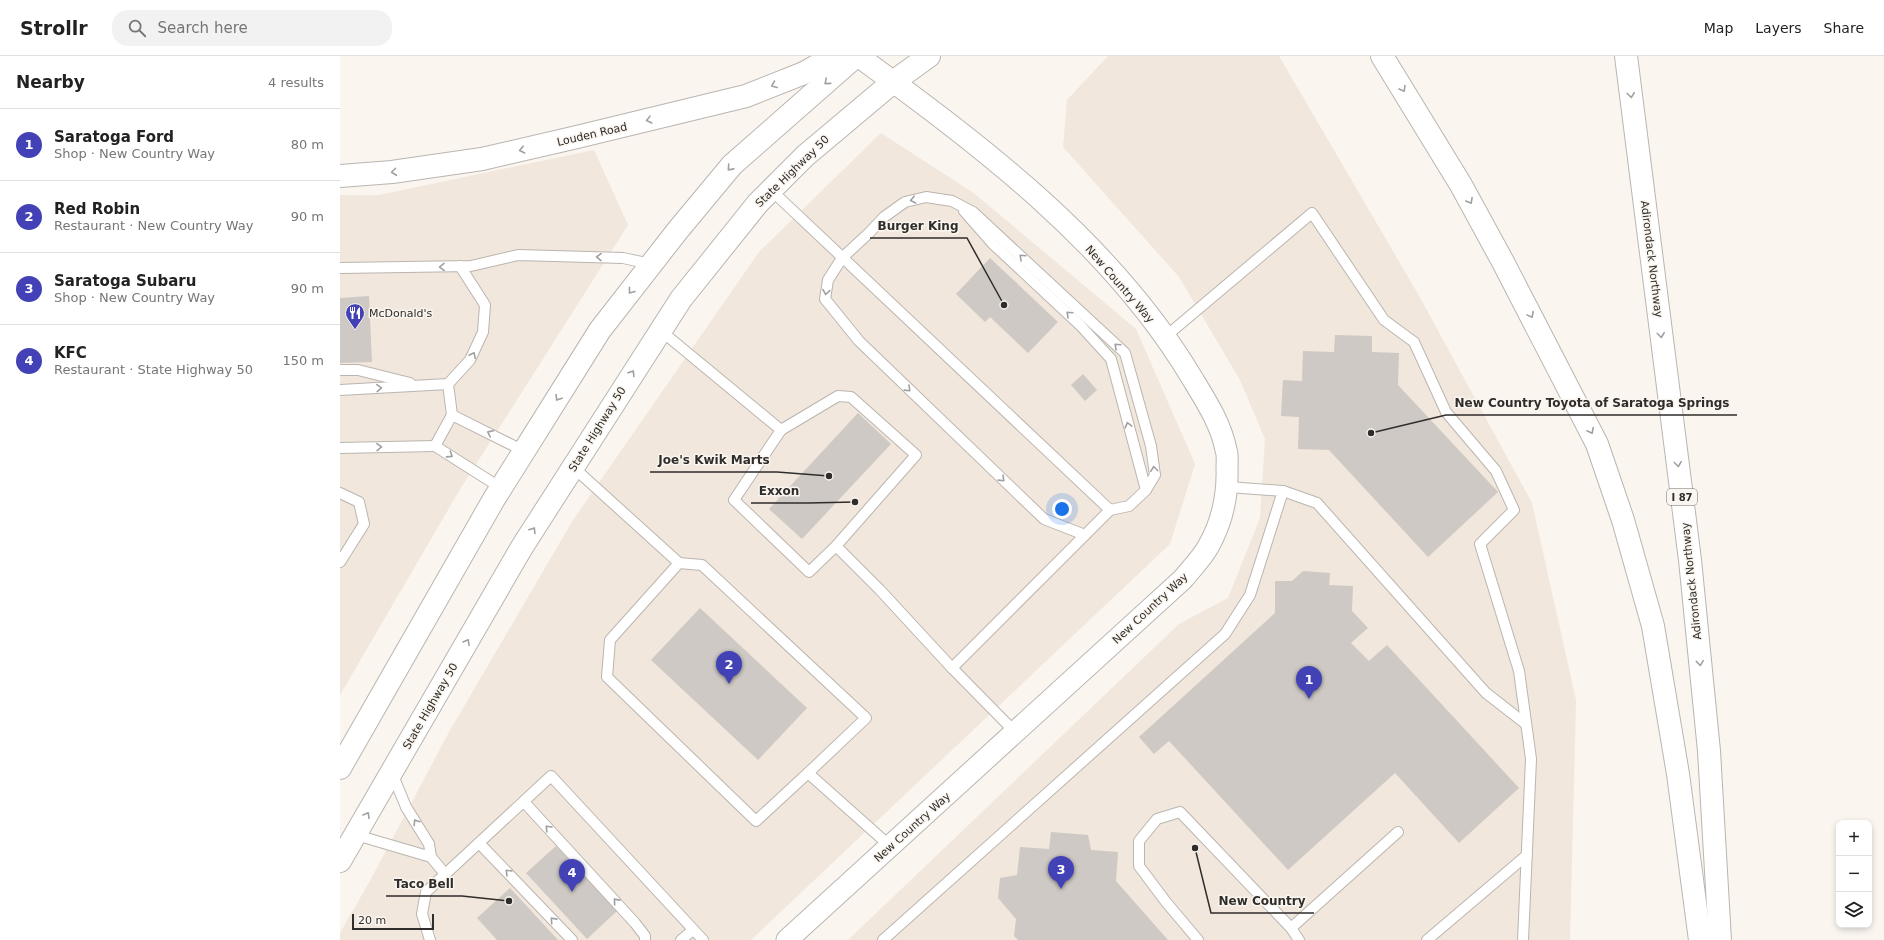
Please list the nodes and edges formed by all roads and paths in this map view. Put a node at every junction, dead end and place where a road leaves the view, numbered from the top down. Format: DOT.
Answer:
graph roads {
  1 [pos="834,56"];
  2 [pos="857,56"];
  3 [pos="929,56"];
  4 [pos="1382,56"];
  5 [pos="1626,56"];
  6 [pos="893,82"];
  7 [pos="340,176"];
  8 [pos="771,190"];
  9 [pos="958,204"];
  10 [pos="842,258"];
  11 [pos="651,264"];
  12 [pos="460,266"];
  13 [pos="340,268"];
  14 [pos="660,330"];
  15 [pos="1165,336"];
  16 [pos="340,370"];
  17 [pos="448,384"];
  18 [pos="421,386"];
  19 [pos="340,390"];
  20 [pos="452,415"];
  21 [pos="781,430"];
  22 [pos="435,446"];
  23 [pos="340,448"];
  24 [pos="524,451"];
  25 [pos="573,467"];
  26 [pos="1228,487"];
  27 [pos="501,488"];
  28 [pos="1146,490"];
  29 [pos="1283,491"];
  30 [pos="340,493"];
  31 [pos="1110,510"];
  32 [pos="1085,535"];
  33 [pos="836,546"];
  34 [pos="340,562"];
  35 [pos="679,563"];
  36 [pos="952,668"];
  37 [pos="1526,724"];
  38 [pos="1016,733"];
  39 [pos="340,768"];
  40 [pos="391,772"];
  41 [pos="808,773"];
  42 [pos="524,802"];
  43 [pos="1398,832"];
  44 [pos="356,835"];
  45 [pos="479,843"];
  46 [pos="890,846"];
  47 [pos="1527,855"];
  48 [pos="431,857"];
  49 [pos="340,861"];
  50 [pos="445,874"];
  51 [pos="1291,928"];
  52 [pos="693,930"];
  53 [pos="430,940"];
  54 [pos="572,940"];
  55 [pos="645,940"];
  56 [pos="681,940"];
  57 [pos="703,940"];
  58 [pos="787,940"];
  59 [pos="883,940"];
  60 [pos="1198,940"];
  61 [pos="1299,940"];
  62 [pos="1427,940"];
  63 [pos="1523,940"];
  64 [pos="1700,940"];
  65 [pos="1720,940"];
  1 -- 7 [label="main road, Louden Road, one-way"];
  2 -- 6 [label="street, New Country Way"];
  2 -- 11 [label="main road, one-way"];
  3 -- 6 [label="main road, State Highway 50"];
  4 -- 64 [label="main road, one-way"];
  5 -- 65 [label="main road, Adirondack Northway / I 87, one-way"];
  6 -- 8 [label="main road, State Highway 50"];
  6 -- 15 [label="street, New Country Way"];
  8 -- 10 [label="lane"];
  8 -- 14 [label="main road, State Highway 50"];
  9 -- 10 [label="lane, one-way"];
  28 -- 9 [label="lane, one-way"];
  28 -- 9 [label="lane, one-way"];
  10 -- 31 [label="lane"];
  10 -- 32 [label="lane, one-way"];
  11 -- 12 [label="lane, one-way"];
  11 -- 24 [label="main road, one-way"];
  12 -- 13 [label="lane, one-way"];
  17 -- 12 [label="lane, one-way"];
  14 -- 21 [label="lane"];
  25 -- 14 [label="main road, State Highway 50, one-way"];
  15 -- 26 [label="street, New Country Way"];
  15 -- 37 [label="lane"];
  16 -- 18 [label="lane"];
  17 -- 18 [label="lane"];
  17 -- 20 [label="lane"];
  19 -- 18 [label="lane, one-way"];
  20 -- 22 [label="lane"];
  24 -- 20 [label="lane, one-way"];
  21 -- 33 [label="lane"];
  21 -- 33 [label="lane"];
  23 -- 22 [label="lane, one-way"];
  22 -- 27 [label="lane, one-way"];
  24 -- 27 [label="main road"];
  25 -- 35 [label="lane"];
  40 -- 25 [label="main road, State Highway 50, one-way"];
  26 -- 29 [label="lane"];
  26 -- 38 [label="street, New Country Way"];
  27 -- 39 [label="main road"];
  28 -- 31 [label="lane"];
  29 -- 37 [label="lane"];
  29 -- 59 [label="lane"];
  30 -- 34 [label="lane"];
  31 -- 32 [label="lane"];
  32 -- 36 [label="lane"];
  33 -- 36 [label="lane"];
  35 -- 41 [label="lane"];
  35 -- 41 [label="lane"];
  36 -- 38 [label="lane"];
  37 -- 47 [label="lane"];
  38 -- 46 [label="street, New Country Way"];
  44 -- 40 [label="main road, State Highway 50, one-way"];
  48 -- 40 [label="lane, one-way"];
  41 -- 46 [label="lane"];
  42 -- 45 [label="lane"];
  42 -- 52 [label="lane"];
  55 -- 42 [label="lane, one-way"];
  43 -- 51 [label="lane"];
  44 -- 48 [label="lane"];
  44 -- 49 [label="main road, State Highway 50"];
  45 -- 50 [label="lane"];
  54 -- 45 [label="lane, one-way"];
  46 -- 58 [label="street, New Country Way"];
  47 -- 62 [label="lane"];
  47 -- 63 [label="lane"];
  48 -- 50 [label="lane"];
  50 -- 53 [label="lane"];
  51 -- 60 [label="lane"];
  51 -- 61 [label="lane"];
  52 -- 56 [label="lane"];
  52 -- 57 [label="lane"];
}
